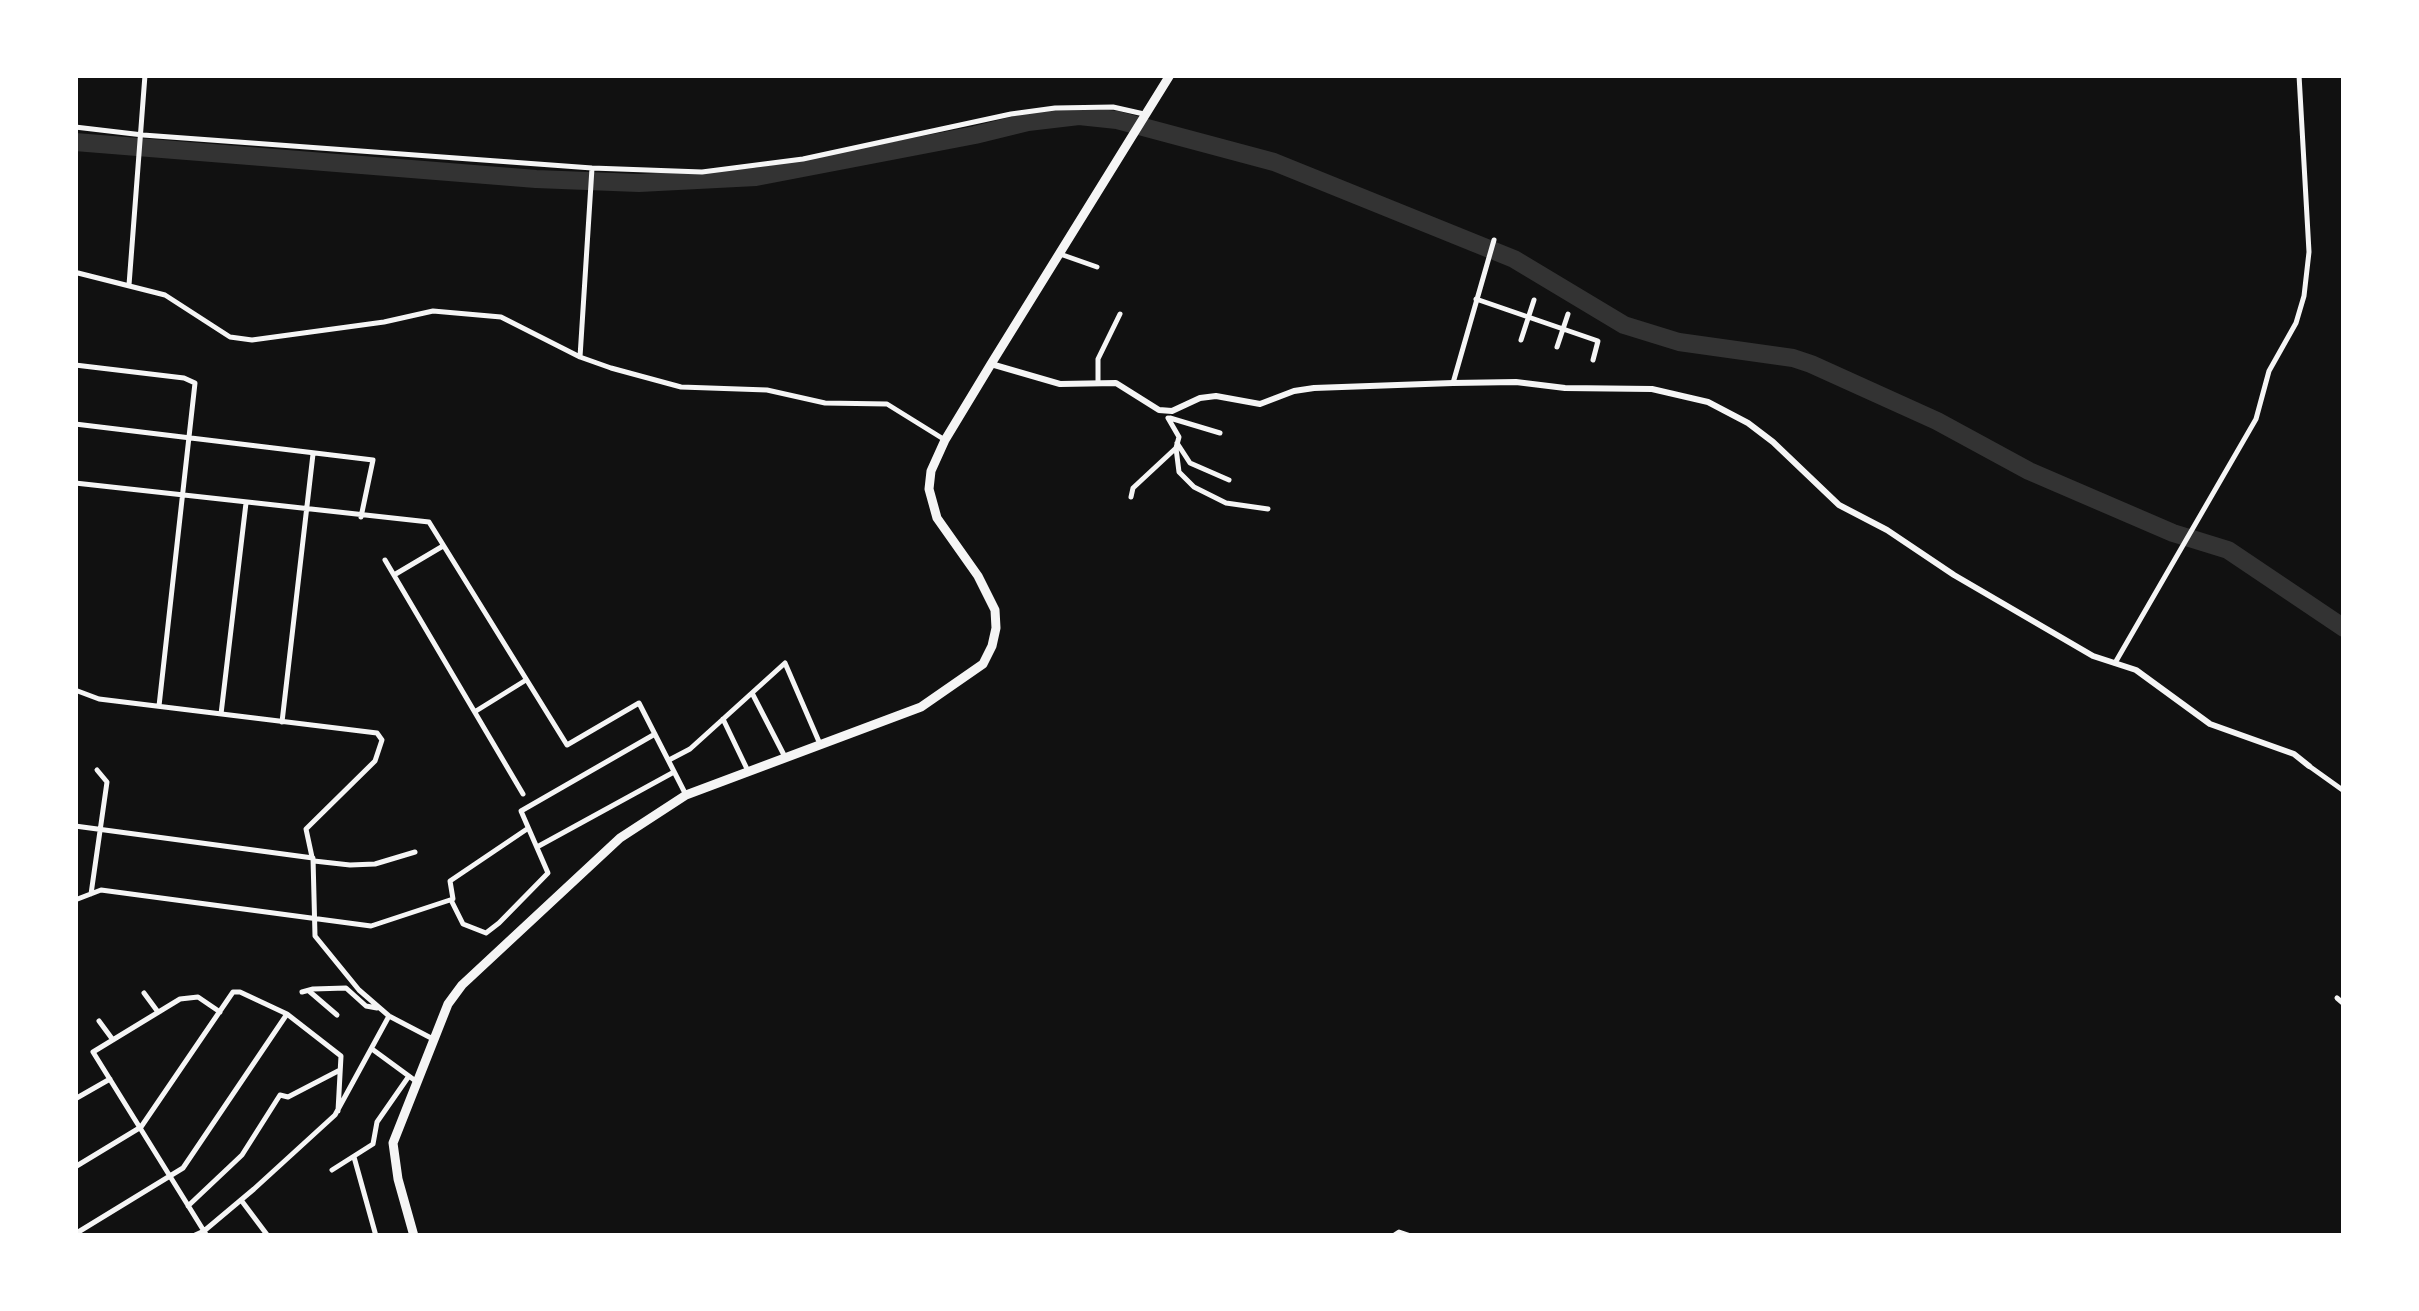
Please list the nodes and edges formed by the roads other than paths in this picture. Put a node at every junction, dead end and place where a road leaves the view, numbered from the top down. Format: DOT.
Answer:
graph roads {
  1 [pos="145,75"];
  2 [pos="1170,75"];
  3 [pos="2299,75"];
  4 [pos="1145,117"];
  5 [pos="75,127"];
  6 [pos="143,135"];
  7 [pos="592,168"];
  8 [pos="1494,240"];
  9 [pos="1060,254"];
  10 [pos="1097,267"];
  11 [pos="75,275"];
  12 [pos="129,285"];
  13 [pos="1476,300"];
  14 [pos="1534,300"];
  15 [pos="75,310"];
  16 [pos="1120,314"];
  17 [pos="1568,314"];
  18 [pos="1528,318"];
  19 [pos="75,320"];
  20 [pos="1563,330"];
  21 [pos="1521,340"];
  22 [pos="1557,347"];
  23 [pos="580,357"];
  24 [pos="1593,360"];
  25 [pos="991,364"];
  26 [pos="75,365"];
  27 [pos="1098,381"];
  28 [pos="1454,383"];
  29 [pos="1167,414"];
  30 [pos="75,424"];
  31 [pos="1220,434"];
  32 [pos="190,438"];
  33 [pos="946,440"];
  34 [pos="1176,445"];
  35 [pos="313,454"];
  36 [pos="1230,480"];
  37 [pos="75,484"];
  38 [pos="183,496"];
  39 [pos="1131,497"];
  40 [pos="246,504"];
  41 [pos="1268,509"];
  42 [pos="308,511"];
  43 [pos="362,516"];
  44 [pos="443,546"];
  45 [pos="385,560"];
  46 [pos="394,575"];
  47 [pos="2115,663"];
  48 [pos="526,680"];
  49 [pos="75,690"];
  50 [pos="752,693"];
  51 [pos="158,706"];
  52 [pos="476,711"];
  53 [pos="221,714"];
  54 [pos="723,719"];
  55 [pos="282,722"];
  56 [pos="655,734"];
  57 [pos="820,744"];
  58 [pos="785,757"];
  59 [pos="670,760"];
  60 [pos="2309,766"];
  61 [pos="96,770"];
  62 [pos="748,771"];
  63 [pos="675,772"];
  64 [pos="2344,791"];
  65 [pos="524,794"];
  66 [pos="686,796"];
  67 [pos="75,826"];
  68 [pos="526,829"];
  69 [pos="101,830"];
  70 [pos="536,847"];
  71 [pos="416,852"];
  72 [pos="314,860"];
  73 [pos="91,894"];
  74 [pos="75,900"];
  75 [pos="451,900"];
  76 [pos="312,917"];
  77 [pos="144,993"];
  78 [pos="2336,998"];
  79 [pos="2344,1004"];
  80 [pos="380,1008"];
  81 [pos="158,1012"];
  82 [pos="220,1012"];
  83 [pos="287,1014"];
  84 [pos="337,1015"];
  85 [pos="389,1016"];
  86 [pos="99,1020"];
  87 [pos="434,1039"];
  88 [pos="113,1040"];
  89 [pos="372,1049"];
  90 [pos="340,1070"];
  91 [pos="110,1079"];
  92 [pos="413,1080"];
  93 [pos="75,1099"];
  94 [pos="338,1111"];
  95 [pos="141,1127"];
  96 [pos="353,1156"];
  97 [pos="75,1167"];
  98 [pos="332,1170"];
  99 [pos="170,1176"];
  100 [pos="241,1200"];
  101 [pos="188,1206"];
  102 [pos="86,1226"];
  103 [pos="205,1233"];
  104 [pos="75,1234"];
  105 [pos="92,1236"];
  106 [pos="192,1236"];
  107 [pos="268,1236"];
  108 [pos="376,1236"];
  109 [pos="414,1236"];
  110 [pos="1205,1236"];
  111 [pos="1253,1236"];
  112 [pos="1392,1236"];
  113 [pos="1411,1236"];
  1 -- 6 [label="street"];
  2 -- 4 [label="main road"];
  3 -- 47 [label="street"];
  4 -- 7 [label="street"];
  4 -- 9 [label="main road"];
  5 -- 6 [label="street"];
  6 -- 7 [label="street"];
  6 -- 12 [label="street"];
  7 -- 23 [label="street"];
  8 -- 13 [label="street"];
  9 -- 10 [label="street"];
  9 -- 25 [label="main road"];
  11 -- 12 [label="street"];
  12 -- 23 [label="street"];
  13 -- 18 [label="street"];
  13 -- 28 [label="street"];
  14 -- 18 [label="street"];
  15 -- 19 [label="street"];
  16 -- 27 [label="street"];
  17 -- 20 [label="street"];
  18 -- 20 [label="street"];
  18 -- 21 [label="street"];
  20 -- 22 [label="street"];
  20 -- 24 [label="street"];
  23 -- 33 [label="street"];
  25 -- 27 [label="street"];
  25 -- 33 [label="main road"];
  26 -- 32 [label="street"];
  27 -- 29 [label="street"];
  28 -- 29 [label="street"];
  28 -- 47 [label="street"];
  29 -- 31 [label="street"];
  29 -- 34 [label="street"];
  30 -- 32 [label="street"];
  32 -- 35 [label="street"];
  32 -- 38 [label="street"];
  33 -- 57 [label="main road"];
  34 -- 36 [label="street"];
  34 -- 39 [label="street"];
  34 -- 41 [label="street"];
  35 -- 42 [label="street"];
  35 -- 43 [label="street"];
  37 -- 38 [label="street"];
  38 -- 40 [label="street"];
  38 -- 51 [label="street"];
  40 -- 42 [label="street"];
  40 -- 53 [label="street"];
  42 -- 43 [label="street"];
  42 -- 55 [label="street"];
  43 -- 44 [label="street"];
  44 -- 46 [label="street"];
  44 -- 48 [label="street"];
  45 -- 46 [label="street"];
  46 -- 52 [label="street"];
  47 -- 60 [label="street"];
  48 -- 52 [label="street"];
  48 -- 56 [label="street"];
  49 -- 51 [label="street"];
  50 -- 54 [label="street"];
  50 -- 57 [label="street"];
  50 -- 58 [label="street"];
  51 -- 53 [label="street"];
  52 -- 65 [label="street"];
  53 -- 55 [label="street"];
  54 -- 59 [label="street"];
  54 -- 62 [label="street"];
  55 -- 72 [label="street"];
  56 -- 59 [label="street"];
  56 -- 68 [label="street"];
  57 -- 58 [label="main road"];
  58 -- 62 [label="main road"];
  59 -- 63 [label="street"];
  60 -- 64 [label="street"];
  61 -- 69 [label="street"];
  62 -- 66 [label="main road"];
  63 -- 66 [label="street"];
  63 -- 70 [label="street"];
  66 -- 87 [label="main road"];
  67 -- 69 [label="street"];
  68 -- 70 [label="street"];
  68 -- 75 [label="street"];
  69 -- 72 [label="street"];
  69 -- 73 [label="street"];
  70 -- 75 [label="street"];
  71 -- 72 [label="street"];
  72 -- 76 [label="street"];
  73 -- 74 [label="street"];
  73 -- 76 [label="street"];
  75 -- 76 [label="street"];
  76 -- 80 [label="street"];
  77 -- 81 [label="street"];
  78 -- 79 [label="street"];
  80 -- 84 [label="street"];
  80 -- 85 [label="street"];
  81 -- 82 [label="street"];
  81 -- 88 [label="street"];
  82 -- 83 [label="street"];
  82 -- 95 [label="street"];
  83 -- 90 [label="street"];
  83 -- 99 [label="street"];
  85 -- 87 [label="street"];
  85 -- 89 [label="street"];
  86 -- 88 [label="street"];
  87 -- 92 [label="main road"];
  88 -- 91 [label="street"];
  89 -- 92 [label="street"];
  89 -- 94 [label="street"];
  90 -- 94 [label="street"];
  90 -- 101 [label="street"];
  91 -- 93 [label="street"];
  91 -- 95 [label="street"];
  92 -- 96 [label="street"];
  92 -- 109 [label="main road"];
  94 -- 100 [label="street"];
  95 -- 97 [label="street"];
  95 -- 99 [label="street"];
  96 -- 98 [label="street"];
  96 -- 108 [label="street"];
  99 -- 101 [label="street"];
  99 -- 102 [label="street"];
  100 -- 103 [label="street"];
  100 -- 107 [label="street"];
  101 -- 103 [label="street"];
  102 -- 104 [label="street"];
  102 -- 105 [label="street"];
  103 -- 106 [label="street"];
  110 -- 111 [label="street"];
  112 -- 113 [label="street"];
}
